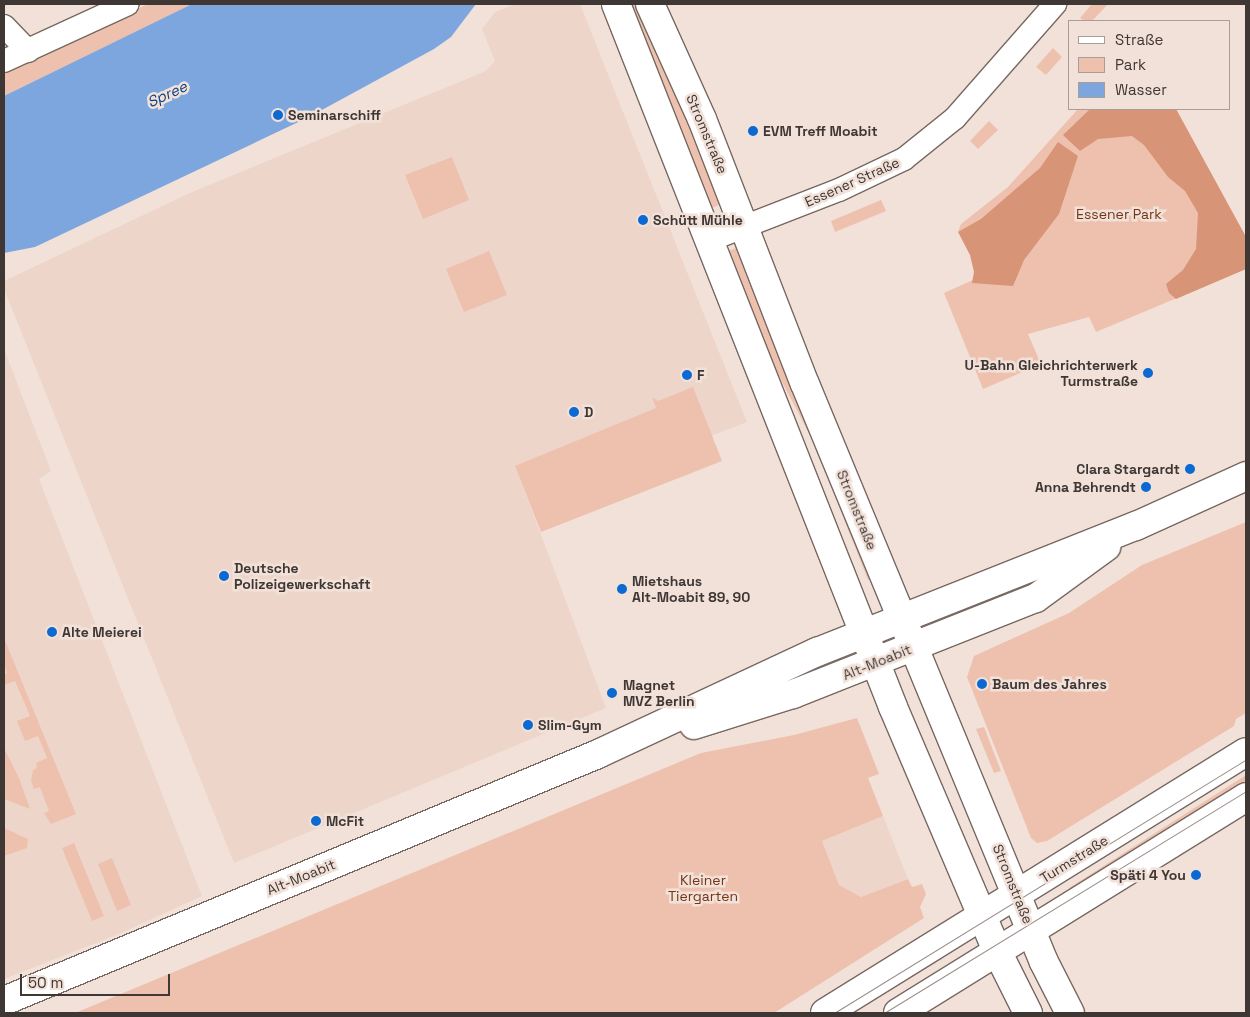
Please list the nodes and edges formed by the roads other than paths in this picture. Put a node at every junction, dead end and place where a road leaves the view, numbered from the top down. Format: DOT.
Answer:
graph roads {
  1 [pos="128,4"];
  2 [pos="616,4"];
  3 [pos="650,4"];
  4 [pos="1056,4"];
  5 [pos="4,26"];
  6 [pos="28,51"];
  7 [pos="4,61"];
  8 [pos="745,226"];
  9 [pos="710,240"];
  10 [pos="1246,476"];
  11 [pos="1136,526"];
  12 [pos="901,617"];
  13 [pos="865,632"];
  14 [pos="914,647"];
  15 [pos="876,662"];
  16 [pos="1246,752"];
  17 [pos="598,754"];
  18 [pos="1246,797"];
  19 [pos="1017,894"];
  20 [pos="982,916"];
  21 [pos="1031,929"];
  22 [pos="997,951"];
  23 [pos="4,1001"];
  24 [pos="825,1013"];
  25 [pos="898,1013"];
  26 [pos="1028,1013"];
  27 [pos="1070,1013"];
  1 -- 6 [label="street"];
  2 -- 9 [label="main road"];
  3 -- 8 [label="main road, Stromstraße"];
  4 -- 8 [label="street, Essener Straße"];
  5 -- 6 [label="street"];
  6 -- 7 [label="street"];
  8 -- 9 [label="street, Essener Straße"];
  8 -- 12 [label="main road, Stromstraße"];
  9 -- 13 [label="main road"];
  10 -- 11 [label="main road, Alt-Moabit"];
  11 -- 12 [label="main road, Alt-Moabit"];
  11 -- 14 [label="main road, Alt-Moabit"];
  12 -- 13 [label="main road, Alt-Moabit"];
  12 -- 14 [label="main road, Stromstraße"];
  13 -- 15 [label="main road"];
  13 -- 17 [label="main road, Alt-Moabit"];
  14 -- 15 [label="main road, Alt-Moabit"];
  14 -- 19 [label="main road, Stromstraße"];
  15 -- 17 [label="main road, Alt-Moabit"];
  15 -- 20 [label="main road"];
  16 -- 19 [label="main road, Turmstraße"];
  17 -- 23 [label="main road, Alt-Moabit"];
  18 -- 21 [label="main road"];
  19 -- 20 [label="main road, Turmstraße"];
  19 -- 21 [label="main road, Stromstraße"];
  20 -- 22 [label="main road"];
  20 -- 24 [label="main road, Turmstraße"];
  21 -- 22 [label="main road"];
  21 -- 27 [label="main road, Stromstraße"];
  22 -- 25 [label="main road"];
  22 -- 26 [label="main road"];
}
